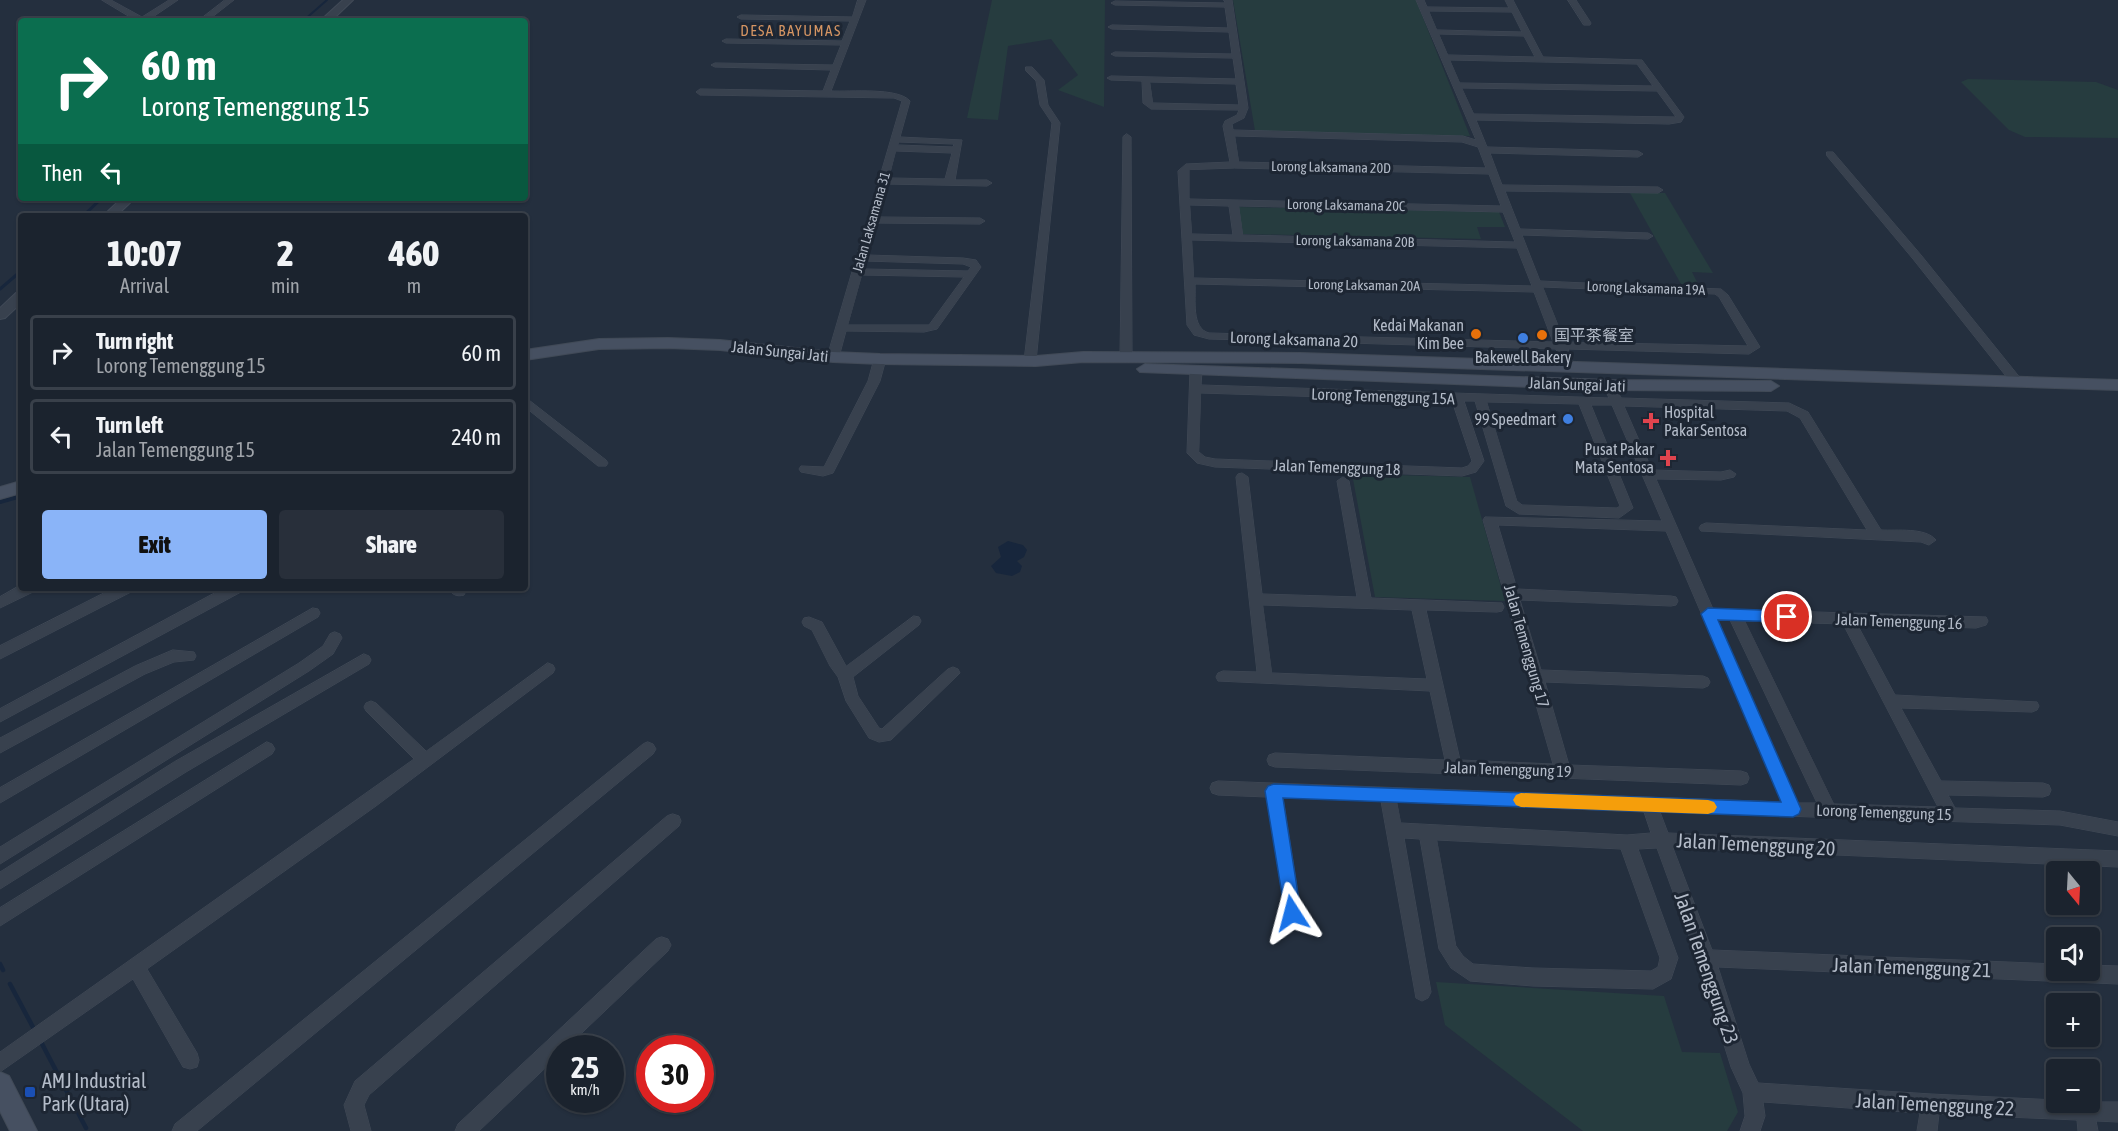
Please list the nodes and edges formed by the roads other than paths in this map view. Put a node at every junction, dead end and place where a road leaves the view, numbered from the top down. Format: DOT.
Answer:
graph roads {
  1 [pos="106,0"];
  2 [pos="174,0"];
  3 [pos="230,0"];
  4 [pos="348,0"];
  5 [pos="862,0"];
  6 [pos="1420,0"];
  7 [pos="1509,0"];
  8 [pos="1572,0"];
  9 [pos="1114,3"];
  10 [pos="1228,3"];
  11 [pos="1424,9"];
  12 [pos="1514,10"];
  13 [pos="137,18"];
  14 [pos="147,18"];
  15 [pos="206,18"];
  16 [pos="327,18"];
  17 [pos="741,18"];
  18 [pos="853,20"];
  19 [pos="1587,23"];
  20 [pos="1112,27"];
  21 [pos="1232,30"];
  22 [pos="1434,32"];
  23 [pos="1527,34"];
  24 [pos="726,41"];
  25 [pos="845,42"];
  26 [pos="1115,54"];
  27 [pos="1236,56"];
  28 [pos="1445,57"];
  29 [pos="1540,59"];
  30 [pos="715,65"];
  31 [pos="837,68"];
  32 [pos="1029,69"];
  33 [pos="1111,78"];
  34 [pos="1146,79"];
  35 [pos="1240,82"];
  36 [pos="1456,85"];
  37 [pos="1660,89"];
  38 [pos="700,92"];
  39 [pos="826,94"];
  40 [pos="1244,108"];
  41 [pos="1471,117"];
  42 [pos="1230,133"];
  43 [pos="1127,137"];
  44 [pos="893,144"];
  45 [pos="1483,147"];
  46 [pos="1638,154"];
  47 [pos="1830,154"];
  48 [pos="1235,165"];
  49 [pos="1492,171"];
  50 [pos="883,181"];
  51 [pos="949,183"];
  52 [pos="987,183"];
  53 [pos="1498,188"];
  54 [pos="1658,190"];
  55 [pos="126,201"];
  56 [pos="1186,201"];
  57 [pos="1234,203"];
  58 [pos="1507,209"];
  59 [pos="112,213"];
  60 [pos="872,220"];
  61 [pos="980,221"];
  62 [pos="1516,232"];
  63 [pos="1648,236"];
  64 [pos="1188,237"];
  65 [pos="1238,238"];
  66 [pos="1521,245"];
  67 [pos="862,258"];
  68 [pos="858,272"];
  69 [pos="972,274"];
  70 [pos="1190,281"];
  71 [pos="1537,287"];
  72 [pos="18,299"];
  73 [pos="0,315"];
  74 [pos="842,327"];
  75 [pos="1209,336"];
  76 [pos="1560,346"];
  77 [pos="1749,351"];
  78 [pos="528,355"];
  79 [pos="833,357"];
  80 [pos="1126,357"];
  81 [pos="1214,358"];
  82 [pos="880,359"];
  83 [pos="1366,359"];
  84 [pos="1033,360"];
  85 [pos="1564,365"];
  86 [pos="1196,371"];
  87 [pos="1367,378"];
  88 [pos="2017,382"];
  89 [pos="1568,383"];
  90 [pos="1608,385"];
  91 [pos="2118,385"];
  92 [pos="1195,389"];
  93 [pos="2118,393"];
  94 [pos="1456,399"];
  95 [pos="1480,399"];
  96 [pos="1584,402"];
  97 [pos="528,403"];
  98 [pos="1616,403"];
  99 [pos="602,463"];
  100 [pos="805,469"];
  101 [pos="1647,474"];
  102 [pos="1730,474"];
  103 [pos="1242,477"];
  104 [pos="1343,482"];
  105 [pos="18,488"];
  106 [pos="0,493"];
  107 [pos="1670,526"];
  108 [pos="1706,528"];
  109 [pos="1877,535"];
  110 [pos="1929,540"];
  111 [pos="22,591"];
  112 [pos="120,591"];
  113 [pos="230,591"];
  114 [pos="1512,594"];
  115 [pos="1256,599"];
  116 [pos="1671,601"];
  117 [pos="0,603"];
  118 [pos="1365,603"];
  119 [pos="1418,604"];
  120 [pos="1497,607"];
  121 [pos="313,613"];
  122 [pos="1708,614"];
  123 [pos="1735,615"];
  124 [pos="1847,619"];
  125 [pos="914,621"];
  126 [pos="1981,621"];
  127 [pos="808,622"];
  128 [pos="335,638"];
  129 [pos="0,653"];
  130 [pos="189,656"];
  131 [pos="364,660"];
  132 [pos="548,669"];
  133 [pos="953,673"];
  134 [pos="845,675"];
  135 [pos="1536,676"];
  136 [pos="1223,677"];
  137 [pos="1265,678"];
  138 [pos="1703,682"];
  139 [pos="1436,685"];
  140 [pos="1891,701"];
  141 [pos="2032,706"];
  142 [pos="371,707"];
  143 [pos="0,716"];
  144 [pos="0,746"];
  145 [pos="267,749"];
  146 [pos="648,749"];
  147 [pos="425,760"];
  148 [pos="1275,760"];
  149 [pos="1454,767"];
  150 [pos="1563,771"];
  151 [pos="1741,778"];
  152 [pos="1218,788"];
  153 [pos="1936,788"];
  154 [pos="2043,790"];
  155 [pos="1274,791"];
  156 [pos="1388,795"];
  157 [pos="0,796"];
  158 [pos="1649,806"];
  159 [pos="1793,809"];
  160 [pos="1829,811"];
  161 [pos="1950,814"];
  162 [pos="673,820"];
  163 [pos="2118,829"];
  164 [pos="1394,830"];
  165 [pos="1427,832"];
  166 [pos="1661,840"];
  167 [pos="1627,842"];
  168 [pos="0,855"];
  169 [pos="2118,859"];
  170 [pos="0,881"];
  171 [pos="1292,913"];
  172 [pos="0,918"];
  173 [pos="662,945"];
  174 [pos="1706,958"];
  175 [pos="136,967"];
  176 [pos="2118,975"];
  177 [pos="1422,992"];
  178 [pos="190,1060"];
  179 [pos="0,1063"];
  180 [pos="0,1085"];
  181 [pos="1752,1092"];
  182 [pos="1930,1104"];
  183 [pos="2118,1112"];
  184 [pos="2087,1121"];
  185 [pos="24,1131"];
  186 [pos="182,1131"];
  187 [pos="361,1131"];
  188 [pos="465,1131"];
  189 [pos="1750,1131"];
  190 [pos="1927,1131"];
  1 -- 13 [label="street"];
  2 -- 14 [label="street"];
  3 -- 15 [label="street"];
  4 -- 16 [label="street"];
  5 -- 18 [label="street"];
  6 -- 11 [label="street"];
  7 -- 12 [label="street"];
  8 -- 19 [label="street"];
  9 -- 10 [label="street"];
  10 -- 21 [label="street"];
  11 -- 12 [label="street"];
  11 -- 22 [label="street"];
  12 -- 23 [label="street"];
  17 -- 18 [label="street"];
  18 -- 25 [label="street"];
  20 -- 21 [label="street"];
  21 -- 27 [label="street"];
  22 -- 23 [label="street"];
  22 -- 28 [label="street"];
  23 -- 29 [label="street"];
  24 -- 25 [label="street"];
  25 -- 31 [label="street"];
  26 -- 27 [label="street"];
  27 -- 35 [label="street"];
  28 -- 29 [label="street"];
  28 -- 36 [label="street"];
  29 -- 37 [label="street"];
  30 -- 31 [label="street"];
  31 -- 39 [label="street"];
  32 -- 84 [label="street"];
  33 -- 34 [label="street"];
  34 -- 35 [label="street"];
  34 -- 40 [label="street"];
  35 -- 40 [label="street"];
  36 -- 37 [label="street"];
  36 -- 41 [label="street"];
  37 -- 41 [label="street"];
  38 -- 39 [label="street"];
  39 -- 44 [label="street, Jalan Laksamana 31"];
  40 -- 42 [label="street"];
  41 -- 45 [label="street"];
  42 -- 45 [label="street"];
  42 -- 48 [label="street"];
  43 -- 80 [label="street"];
  44 -- 50 [label="street, Jalan Laksamana 31"];
  44 -- 51 [label="street"];
  45 -- 46 [label="street"];
  45 -- 49 [label="street"];
  47 -- 88 [label="street"];
  48 -- 49 [label="street, Lorong Laksamana 20D"];
  48 -- 56 [label="street, Lorong Laksamana 20D"];
  49 -- 53 [label="street"];
  50 -- 51 [label="street"];
  50 -- 60 [label="street, Jalan Laksamana 31"];
  51 -- 52 [label="street"];
  53 -- 54 [label="street"];
  53 -- 58 [label="street"];
  55 -- 59 [label="street"];
  56 -- 57 [label="street, Lorong Laksamana 20C"];
  56 -- 64 [label="street"];
  57 -- 58 [label="street, Lorong Laksamana 20C"];
  57 -- 65 [label="street"];
  58 -- 62 [label="street"];
  60 -- 61 [label="street"];
  60 -- 67 [label="street, Jalan Laksamana 31"];
  62 -- 63 [label="street"];
  62 -- 66 [label="street"];
  64 -- 65 [label="street, Lorong Laksamana 20B"];
  64 -- 70 [label="street"];
  65 -- 66 [label="street, Lorong Laksamana 20B"];
  66 -- 71 [label="street"];
  67 -- 68 [label="street, Jalan Laksamana 31"];
  67 -- 69 [label="street"];
  68 -- 69 [label="street"];
  68 -- 74 [label="street, Jalan Laksamana 31"];
  69 -- 74 [label="street"];
  70 -- 71 [label="street, Lorong Laksaman 20A"];
  70 -- 75 [label="street"];
  71 -- 76 [label="street"];
  71 -- 77 [label="street, Lorong Laksamana 19A"];
  72 -- 73 [label="street"];
  74 -- 79 [label="street, Jalan Laksamana 31"];
  75 -- 76 [label="street, Lorong Laksamana 20"];
  75 -- 81 [label="street"];
  76 -- 77 [label="street, Lorong Laksamana 20"];
  76 -- 85 [label="street"];
  78 -- 79 [label="main road, Jalan Sungai Jati"];
  79 -- 82 [label="main road, Jalan Sungai Jati"];
  80 -- 81 [label="main road, Jalan Sungai Jati"];
  80 -- 84 [label="main road, Jalan Sungai Jati"];
  81 -- 83 [label="main road, Jalan Sungai Jati"];
  82 -- 84 [label="main road, Jalan Sungai Jati"];
  82 -- 100 [label="street"];
  83 -- 85 [label="main road, Jalan Sungai Jati"];
  83 -- 87 [label="main road"];
  84 -- 86 [label="main road, Jalan Sungai Jati"];
  85 -- 88 [label="main road, Jalan Sungai Jati"];
  85 -- 89 [label="main road"];
  86 -- 87 [label="main road, Jalan Sungai Jati"];
  86 -- 92 [label="street"];
  87 -- 89 [label="main road, Jalan Sungai Jati"];
  88 -- 91 [label="main road, Jalan Sungai Jati"];
  89 -- 90 [label="main road, Jalan Sungai Jati"];
  90 -- 93 [label="main road, Jalan Sungai Jati"];
  90 -- 98 [label="street"];
  92 -- 94 [label="street, Lorong Temenggung 15A"];
  92 -- 94 [label="street, Jalan Temenggung 18"];
  94 -- 95 [label="street, Lorong Temenggung 15A"];
  95 -- 96 [label="street, Lorong Temenggung 15A"];
  95 -- 96 [label="street"];
  96 -- 98 [label="street, Lorong Temenggung 15A"];
  97 -- 99 [label="street"];
  98 -- 101 [label="street"];
  98 -- 109 [label="street, Lorong Temenggung 15A"];
  101 -- 102 [label="street"];
  101 -- 107 [label="street"];
  103 -- 115 [label="street"];
  104 -- 118 [label="street"];
  105 -- 106 [label="main road"];
  107 -- 114 [label="street, Jalan Temenggung 17"];
  107 -- 122 [label="street"];
  108 -- 109 [label="street"];
  109 -- 110 [label="street"];
  111 -- 117 [label="street"];
  112 -- 129 [label="street"];
  113 -- 143 [label="street"];
  114 -- 116 [label="street"];
  114 -- 135 [label="street, Jalan Temenggung 17"];
  115 -- 118 [label="street"];
  115 -- 137 [label="street"];
  118 -- 119 [label="street"];
  119 -- 120 [label="street"];
  119 -- 139 [label="street"];
  121 -- 157 [label="street"];
  122 -- 123 [label="street, Jalan Temenggung 16"];
  122 -- 159 [label="street"];
  123 -- 124 [label="street, Jalan Temenggung 16"];
  123 -- 160 [label="street"];
  124 -- 126 [label="street, Jalan Temenggung 16"];
  124 -- 140 [label="street"];
  125 -- 134 [label="street"];
  127 -- 134 [label="street"];
  128 -- 168 [label="street"];
  130 -- 144 [label="street"];
  131 -- 170 [label="street"];
  132 -- 147 [label="street"];
  133 -- 134 [label="street"];
  135 -- 138 [label="street"];
  135 -- 150 [label="street, Jalan Temenggung 17"];
  136 -- 137 [label="street"];
  137 -- 139 [label="street"];
  139 -- 149 [label="street"];
  140 -- 141 [label="street"];
  140 -- 153 [label="street"];
  142 -- 147 [label="street"];
  145 -- 172 [label="street"];
  146 -- 186 [label="street"];
  147 -- 175 [label="street"];
  148 -- 149 [label="street, Jalan Temenggung 19"];
  149 -- 150 [label="street, Jalan Temenggung 19"];
  150 -- 151 [label="street, Jalan Temenggung 19"];
  152 -- 155 [label="street, Lorong Temenggung 15"];
  153 -- 154 [label="street"];
  153 -- 161 [label="street"];
  155 -- 156 [label="street, Lorong Temenggung 15"];
  155 -- 171 [label="street"];
  156 -- 158 [label="street, Lorong Temenggung 15"];
  156 -- 164 [label="street"];
  158 -- 159 [label="street, Lorong Temenggung 15"];
  158 -- 166 [label="street, Jalan Temenggung 23"];
  159 -- 160 [label="street, Lorong Temenggung 15"];
  160 -- 161 [label="street, Lorong Temenggung 15"];
  161 -- 163 [label="street, Lorong Temenggung 15"];
  162 -- 187 [label="street"];
  164 -- 165 [label="street, Jalan Temenggung 20"];
  164 -- 177 [label="street"];
  165 -- 167 [label="street, Jalan Temenggung 20"];
  165 -- 167 [label="street"];
  166 -- 167 [label="street, Jalan Temenggung 20"];
  166 -- 169 [label="street, Jalan Temenggung 20"];
  166 -- 174 [label="street, Jalan Temenggung 23"];
  173 -- 188 [label="street"];
  174 -- 176 [label="street, Jalan Temenggung 21"];
  174 -- 181 [label="street, Jalan Temenggung 23"];
  175 -- 178 [label="street"];
  175 -- 179 [label="street"];
  180 -- 185 [label="main road"];
  181 -- 182 [label="street, Jalan Temenggung 22"];
  181 -- 189 [label="street, Jalan Temenggung 23"];
  182 -- 184 [label="street, Jalan Temenggung 22"];
  182 -- 190 [label="street"];
  183 -- 184 [label="street, Jalan Temenggung 22"];
}
